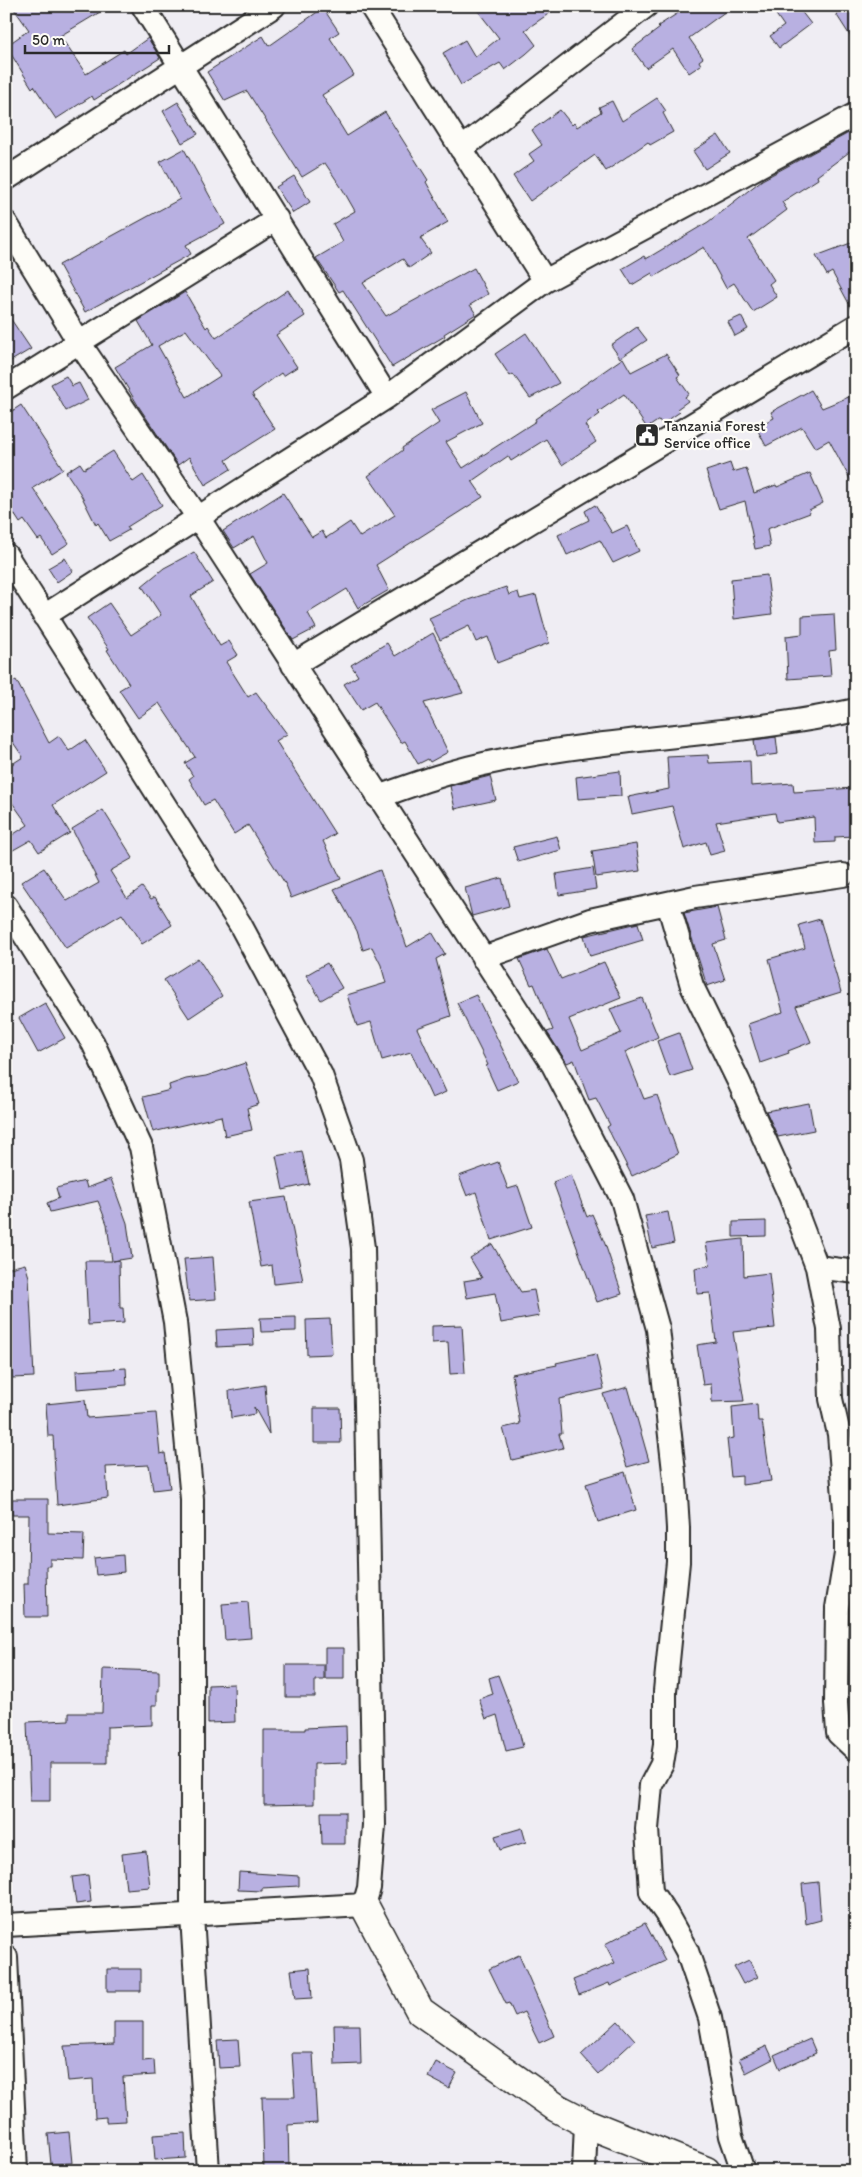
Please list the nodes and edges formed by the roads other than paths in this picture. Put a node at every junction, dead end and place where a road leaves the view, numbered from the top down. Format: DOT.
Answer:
graph roads {
  1 [pos="143,6"];
  2 [pos="274,6"];
  3 [pos="371,6"];
  4 [pos="646,6"];
  5 [pos="182,66"];
  6 [pos="856,114"];
  7 [pos="462,148"];
  8 [pos="6,179"];
  9 [pos="277,219"];
  10 [pos="6,223"];
  11 [pos="545,281"];
  12 [pos="856,326"];
  13 [pos="80,344"];
  14 [pos="6,388"];
  15 [pos="387,397"];
  16 [pos="199,519"];
  17 [pos="6,555"];
  18 [pos="44,616"];
  19 [pos="293,666"];
  20 [pos="856,710"];
  21 [pos="378,797"];
  22 [pos="843,875"];
  23 [pos="668,903"];
  24 [pos="6,906"];
  25 [pos="483,958"];
  26 [pos="817,1267"];
  27 [pos="856,1272"];
  28 [pos="856,1750"];
  29 [pos="364,1905"];
  30 [pos="192,1916"];
  31 [pos="6,1925"];
  32 [pos="6,1957"];
  33 [pos="586,2123"];
  34 [pos="16,2171"];
  35 [pos="208,2171"];
  36 [pos="584,2171"];
  37 [pos="706,2171"];
  38 [pos="743,2171"];
  1 -- 5 [label="street"];
  2 -- 5 [label="street"];
  3 -- 7 [label="street"];
  4 -- 7 [label="street"];
  5 -- 8 [label="street"];
  5 -- 9 [label="street"];
  6 -- 11 [label="street"];
  7 -- 11 [label="street"];
  9 -- 13 [label="street"];
  9 -- 15 [label="street"];
  10 -- 13 [label="street"];
  11 -- 15 [label="street"];
  12 -- 19 [label="street"];
  13 -- 14 [label="street"];
  13 -- 16 [label="street"];
  15 -- 16 [label="street"];
  16 -- 18 [label="street"];
  16 -- 19 [label="street"];
  17 -- 18 [label="street"];
  18 -- 29 [label="street"];
  19 -- 21 [label="street"];
  20 -- 21 [label="street"];
  21 -- 25 [label="street"];
  22 -- 23 [label="street"];
  23 -- 25 [label="street"];
  23 -- 26 [label="street"];
  24 -- 30 [label="street"];
  25 -- 38 [label="street"];
  26 -- 27 [label="street"];
  26 -- 28 [label="street"];
  29 -- 30 [label="street"];
  29 -- 33 [label="street"];
  30 -- 31 [label="street"];
  30 -- 35 [label="street"];
  32 -- 34 [label="street"];
  33 -- 36 [label="street"];
  33 -- 37 [label="street"];
}
